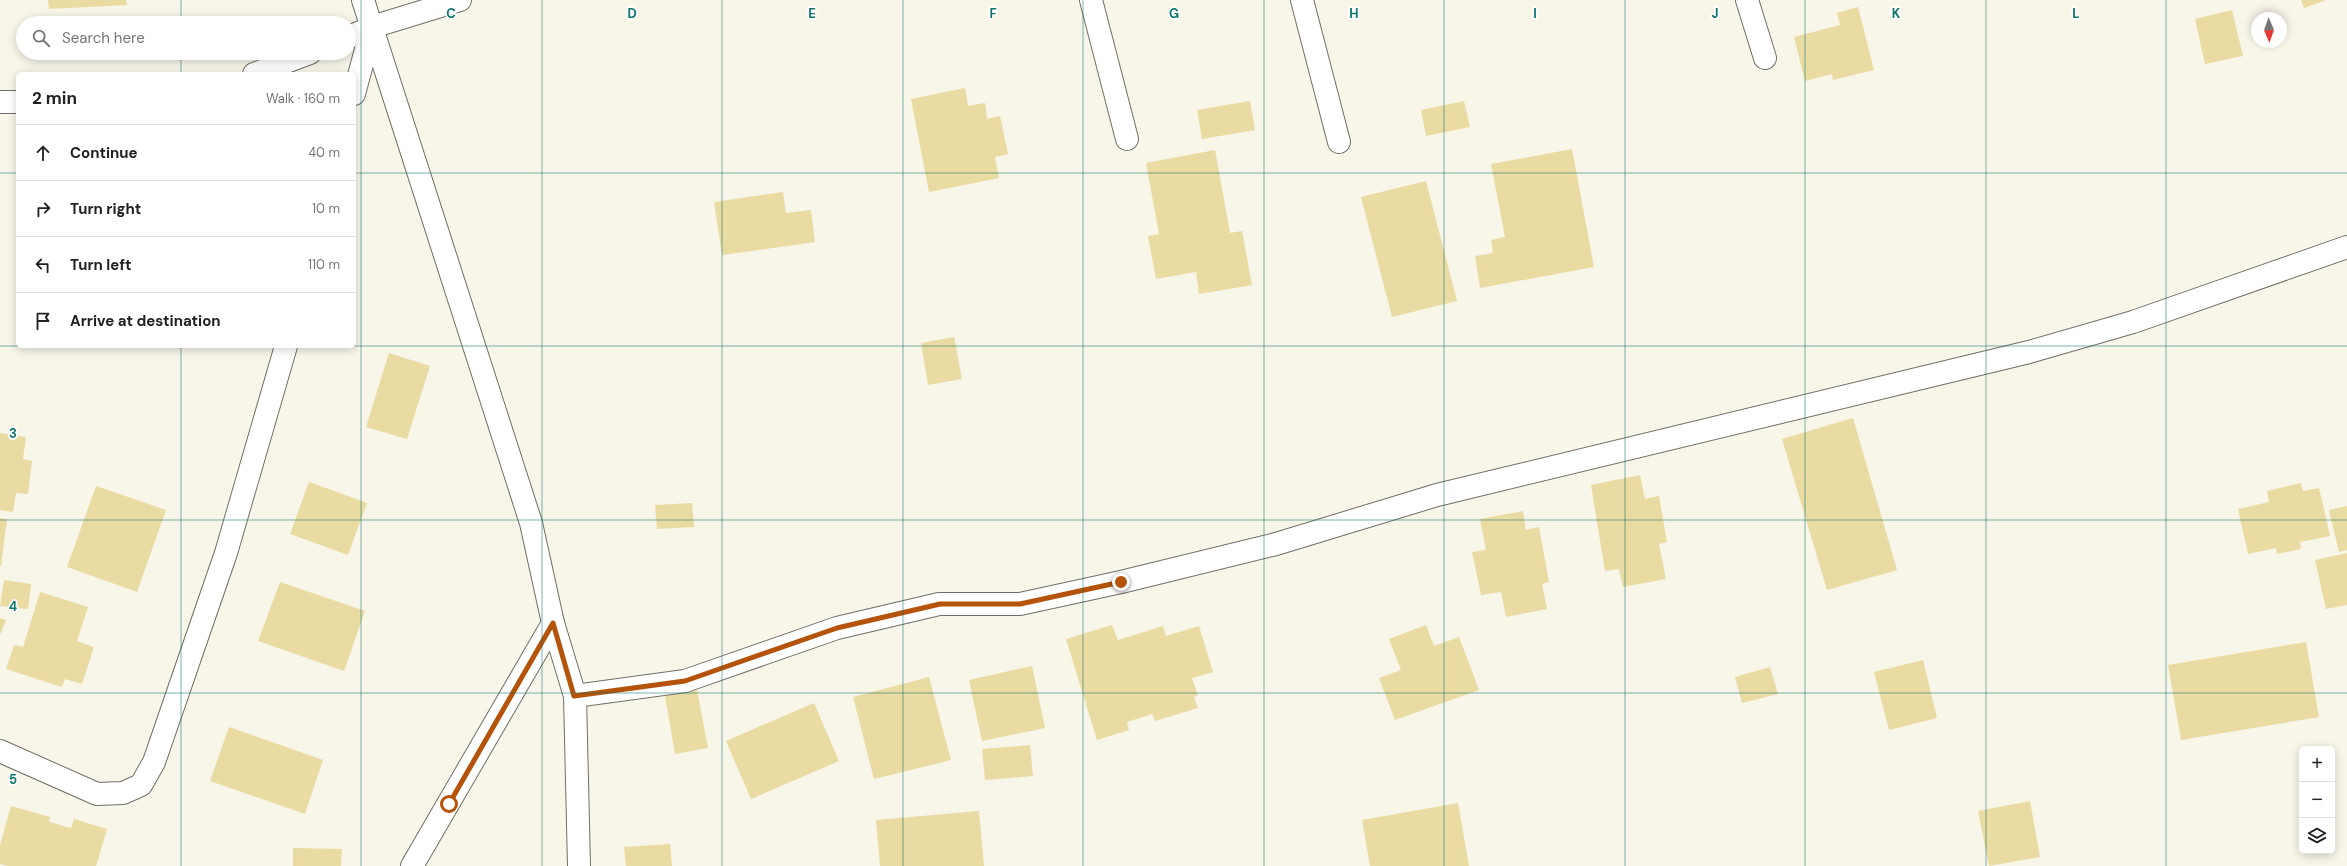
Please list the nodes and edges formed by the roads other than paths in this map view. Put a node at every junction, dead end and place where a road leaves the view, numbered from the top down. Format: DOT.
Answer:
graph roads {
  1 [pos="363,0"];
  2 [pos="460,0"];
  3 [pos="1091,0"];
  4 [pos="1302,0"];
  5 [pos="1747,0"];
  6 [pos="372,27"];
  7 [pos="356,34"];
  8 [pos="1765,58"];
  9 [pos="291,60"];
  10 [pos="259,72"];
  11 [pos="356,87"];
  12 [pos="0,102"];
  13 [pos="16,102"];
  14 [pos="1126,138"];
  15 [pos="1339,142"];
  16 [pos="2347,247"];
  17 [pos="285,348"];
  18 [pos="553,623"];
  19 [pos="574,696"];
  20 [pos="0,751"];
  21 [pos="412,866"];
  22 [pos="580,866"];
  1 -- 6 [label="street"];
  2 -- 6 [label="street"];
  3 -- 14 [label="street"];
  4 -- 15 [label="street"];
  5 -- 8 [label="street"];
  6 -- 7 [label="street"];
  6 -- 11 [label="street"];
  6 -- 18 [label="street"];
  9 -- 10 [label="street"];
  12 -- 13 [label="street"];
  16 -- 19 [label="street"];
  17 -- 20 [label="street"];
  18 -- 19 [label="street"];
  18 -- 21 [label="street"];
  19 -- 22 [label="street"];
}
